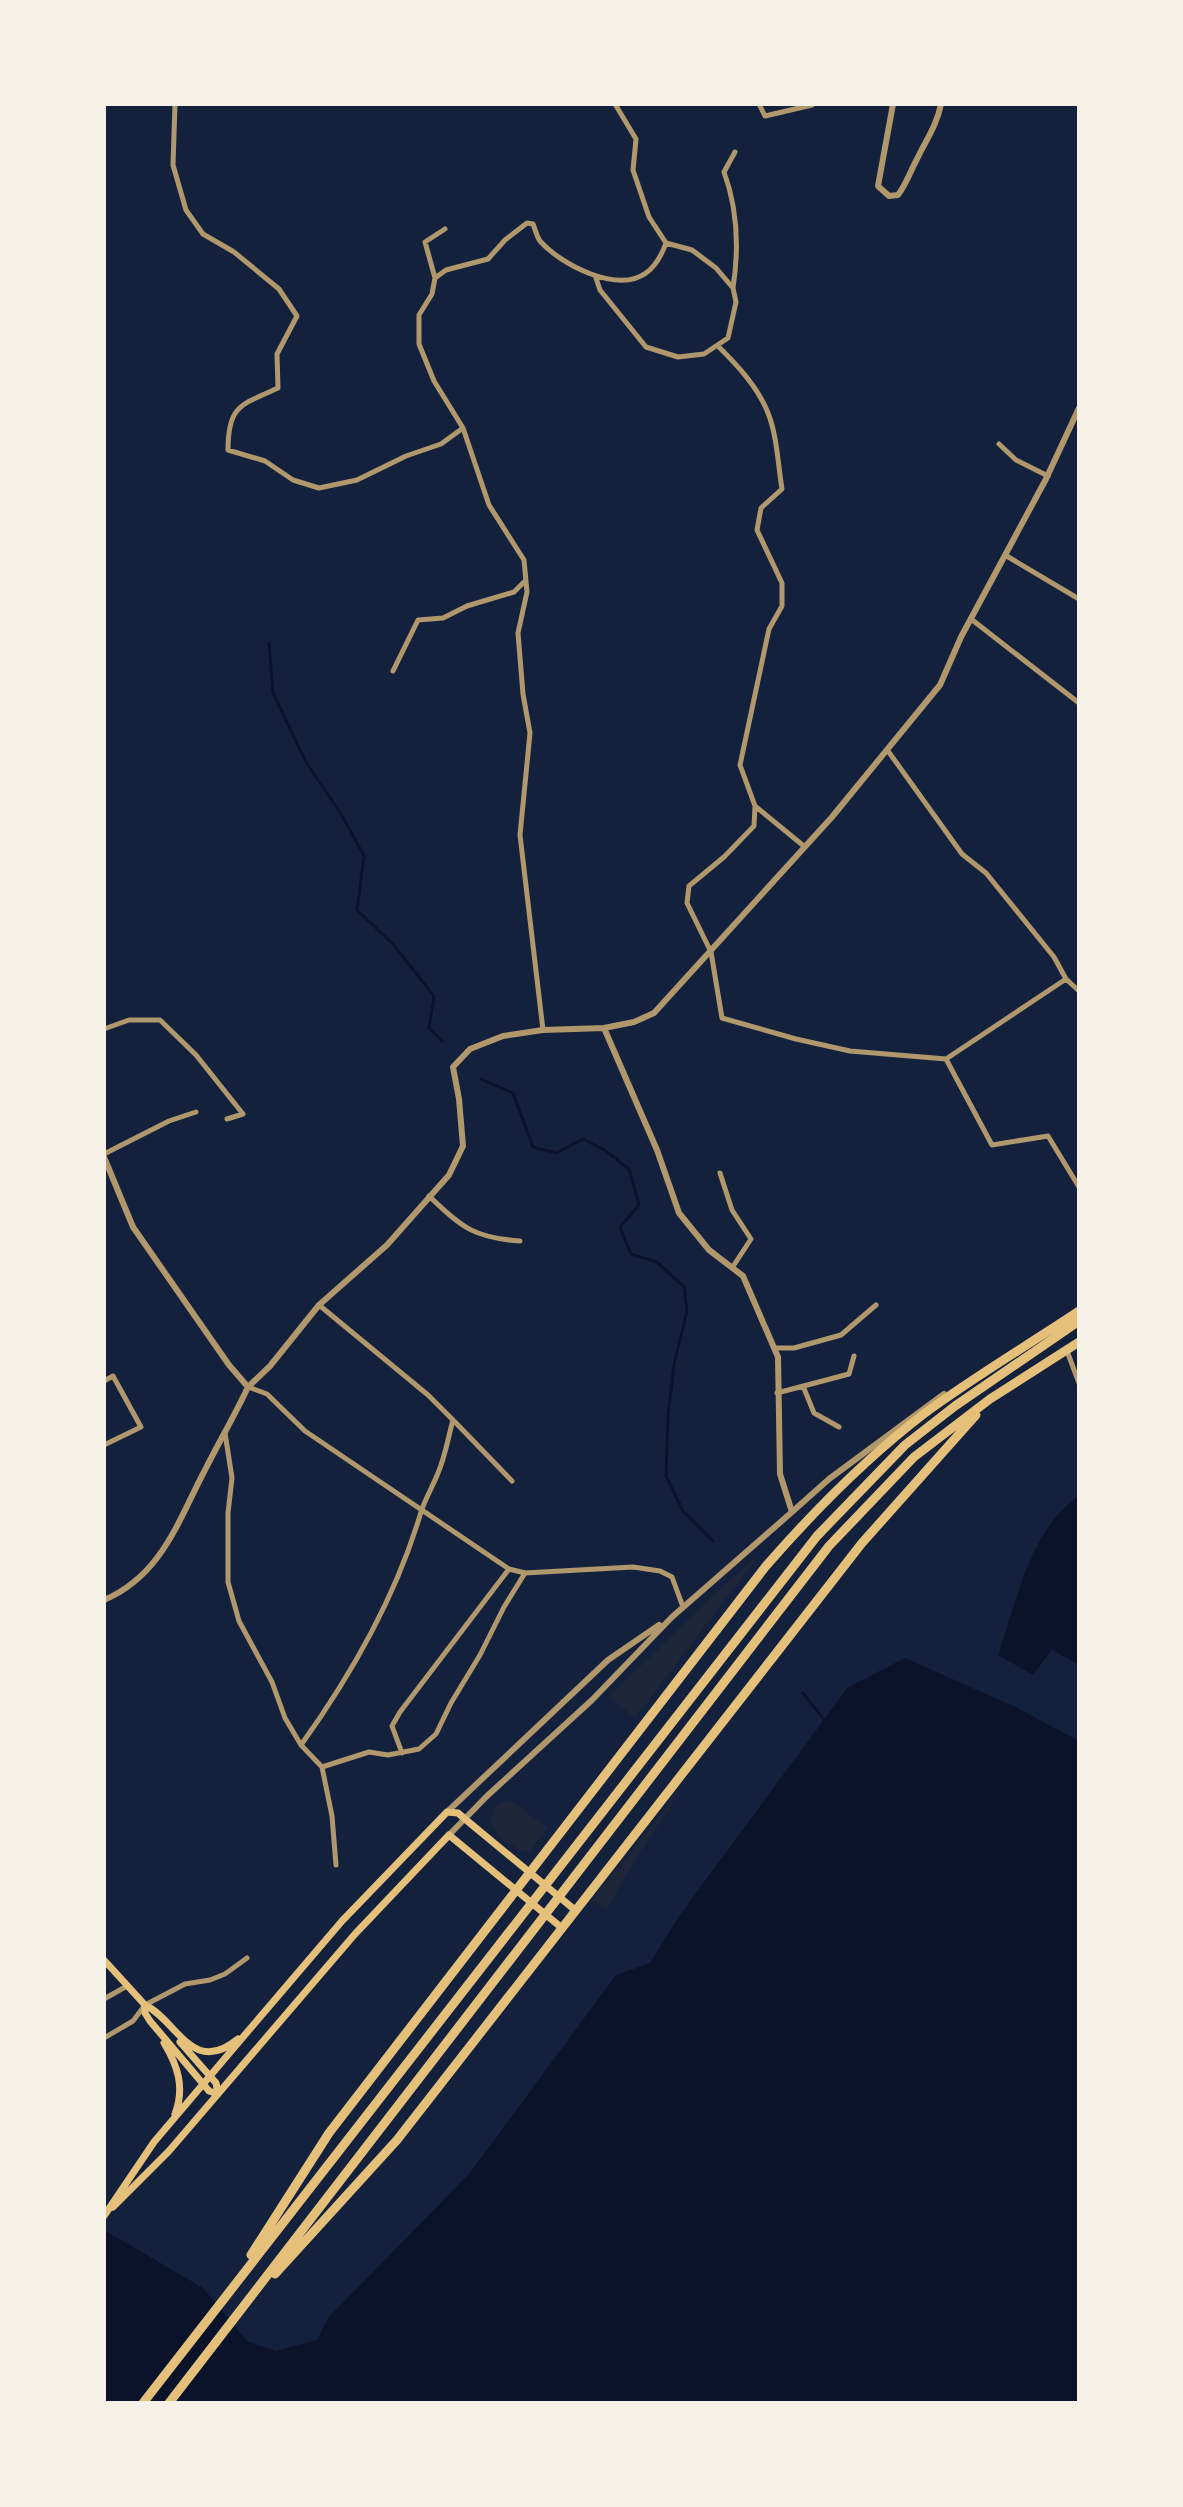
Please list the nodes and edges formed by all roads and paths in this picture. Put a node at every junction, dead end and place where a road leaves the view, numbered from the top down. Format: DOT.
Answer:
graph roads {
  1 [pos="175,104"];
  2 [pos="615,104"];
  3 [pos="759,104"];
  4 [pos="893,104"];
  5 [pos="941,104"];
  6 [pos="812,105"];
  7 [pos="735,152"];
  8 [pos="445,229"];
  9 [pos="666,243"];
  10 [pos="435,278"];
  11 [pos="596,278"];
  12 [pos="733,288"];
  13 [pos="718,346"];
  14 [pos="1079,408"];
  15 [pos="463,428"];
  16 [pos="999,444"];
  17 [pos="1048,476"];
  18 [pos="1005,555"];
  19 [pos="526,580"];
  20 [pos="1079,599"];
  21 [pos="971,619"];
  22 [pos="393,671"];
  23 [pos="1079,703"];
  24 [pos="888,751"];
  25 [pos="755,806"];
  26 [pos="805,847"];
  27 [pos="711,952"];
  28 [pos="1066,979"];
  29 [pos="1079,991"];
  30 [pos="604,1028"];
  31 [pos="104,1029"];
  32 [pos="543,1030"];
  33 [pos="946,1059"];
  34 [pos="196,1112"];
  35 [pos="227,1119"];
  36 [pos="104,1156"];
  37 [pos="720,1173"];
  38 [pos="1079,1187"];
  39 [pos="429,1196"];
  40 [pos="520,1241"];
  41 [pos="732,1268"];
  42 [pos="319,1305"];
  43 [pos="876,1305"];
  44 [pos="1079,1311"];
  45 [pos="1079,1321"];
  46 [pos="1057,1326"];
  47 [pos="1079,1342"];
  48 [pos="774,1348"];
  49 [pos="1067,1350"];
  50 [pos="854,1356"];
  51 [pos="104,1381"];
  52 [pos="1079,1383"];
  53 [pos="803,1386"];
  54 [pos="248,1387"];
  55 [pos="777,1393"];
  56 [pos="990,1399"];
  57 [pos="453,1420"];
  58 [pos="839,1427"];
  59 [pos="225,1433"];
  60 [pos="104,1445"];
  61 [pos="512,1481"];
  62 [pos="421,1510"];
  63 [pos="792,1512"];
  64 [pos="509,1569"];
  65 [pos="525,1573"];
  66 [pos="104,1600"];
  67 [pos="683,1607"];
  68 [pos="672,1617"];
  69 [pos="301,1745"];
  70 [pos="402,1753"];
  71 [pos="322,1767"];
  72 [pos="447,1812"];
  73 [pos="465,1819"];
  74 [pos="449,1835"];
  75 [pos="336,1865"];
  76 [pos="529,1874"];
  77 [pos="515,1891"];
  78 [pos="575,1910"];
  79 [pos="562,1928"];
  80 [pos="247,1958"];
  81 [pos="104,1960"];
  82 [pos="127,1986"];
  83 [pos="104,1999"];
  84 [pos="145,2005"];
  85 [pos="150,2021"];
  86 [pos="164,2022"];
  87 [pos="249,2030"];
  88 [pos="104,2038"];
  89 [pos="211,2077"];
  90 [pos="204,2085"];
  91 [pos="218,2094"];
  92 [pos="173,2120"];
  93 [pos="105,2215"];
  94 [pos="219,2305"];
  95 [pos="235,2318"];
  96 [pos="143,2403"];
  97 [pos="169,2403"];
  1 -- 15 [label="street"];
  2 -- 9 [label="street"];
  3 -- 6 [label="street"];
  4 -- 5 [label="street"];
  7 -- 12 [label="street"];
  8 -- 10 [label="street"];
  9 -- 11 [label="street"];
  9 -- 12 [label="street"];
  10 -- 11 [label="street"];
  10 -- 15 [label="street"];
  11 -- 13 [label="street"];
  12 -- 13 [label="street"];
  13 -- 25 [label="street"];
  14 -- 17 [label="street"];
  15 -- 19 [label="street"];
  16 -- 17 [label="street"];
  17 -- 18 [label="street"];
  18 -- 20 [label="street"];
  18 -- 21 [label="street"];
  19 -- 22 [label="street"];
  19 -- 32 [label="street"];
  21 -- 23 [label="street"];
  21 -- 24 [label="street"];
  24 -- 26 [label="street"];
  24 -- 28 [label="street"];
  25 -- 26 [label="street"];
  25 -- 27 [label="street"];
  26 -- 27 [label="street"];
  27 -- 30 [label="street"];
  27 -- 33 [label="street"];
  28 -- 29 [label="street"];
  28 -- 33 [label="street"];
  30 -- 32 [label="street"];
  30 -- 41 [label="street"];
  31 -- 35 [label="street"];
  32 -- 39 [label="street"];
  33 -- 38 [label="street"];
  34 -- 36 [label="street"];
  36 -- 54 [label="street"];
  37 -- 41 [label="street"];
  39 -- 40 [label="street"];
  39 -- 42 [label="street"];
  41 -- 48 [label="street"];
  42 -- 54 [label="street"];
  42 -- 57 [label="street"];
  43 -- 48 [label="street"];
  44 -- 46 [label="highway"];
  45 -- 94 [label="highway"];
  46 -- 63 [label="street"];
  46 -- 76 [label="highway"];
  47 -- 49 [label="highway"];
  48 -- 55 [label="street"];
  49 -- 52 [label="street"];
  49 -- 56 [label="highway"];
  50 -- 53 [label="street"];
  51 -- 60 [label="street"];
  53 -- 55 [label="street"];
  53 -- 58 [label="street"];
  54 -- 59 [label="street"];
  54 -- 62 [label="street"];
  55 -- 63 [label="street"];
  56 -- 78 [label="highway"];
  56 -- 95 [label="highway"];
  57 -- 61 [label="street"];
  57 -- 62 [label="street"];
  59 -- 66 [label="street"];
  59 -- 69 [label="street"];
  62 -- 64 [label="street"];
  62 -- 69 [label="street"];
  63 -- 67 [label="street"];
  64 -- 65 [label="street"];
  64 -- 70 [label="street"];
  65 -- 67 [label="street"];
  65 -- 70 [label="street"];
  67 -- 68 [label="street"];
  68 -- 72 [label="street"];
  68 -- 73 [label="street"];
  69 -- 71 [label="street"];
  70 -- 71 [label="street"];
  71 -- 75 [label="street"];
  72 -- 73 [label="main road"];
  72 -- 87 [label="main road"];
  73 -- 74 [label="street"];
  73 -- 76 [label="main road"];
  74 -- 77 [label="main road"];
  74 -- 91 [label="main road"];
  76 -- 77 [label="highway"];
  76 -- 78 [label="main road"];
  77 -- 79 [label="main road"];
  77 -- 94 [label="highway"];
  78 -- 79 [label="highway"];
  79 -- 95 [label="highway"];
  80 -- 84 [label="street"];
  81 -- 82 [label="main road"];
  82 -- 83 [label="street"];
  82 -- 84 [label="main road"];
  84 -- 85 [label="main road"];
  84 -- 86 [label="main road"];
  84 -- 88 [label="street"];
  85 -- 90 [label="main road"];
  85 -- 92 [label="main road"];
  86 -- 87 [label="main road"];
  86 -- 89 [label="main road"];
  87 -- 89 [label="main road"];
  89 -- 90 [label="main road"];
  89 -- 91 [label="main road"];
  90 -- 91 [label="main road"];
  90 -- 92 [label="main road"];
  91 -- 93 [label="main road"];
  92 -- 93 [label="main road"];
  94 -- 96 [label="highway"];
  95 -- 97 [label="highway"];
}
